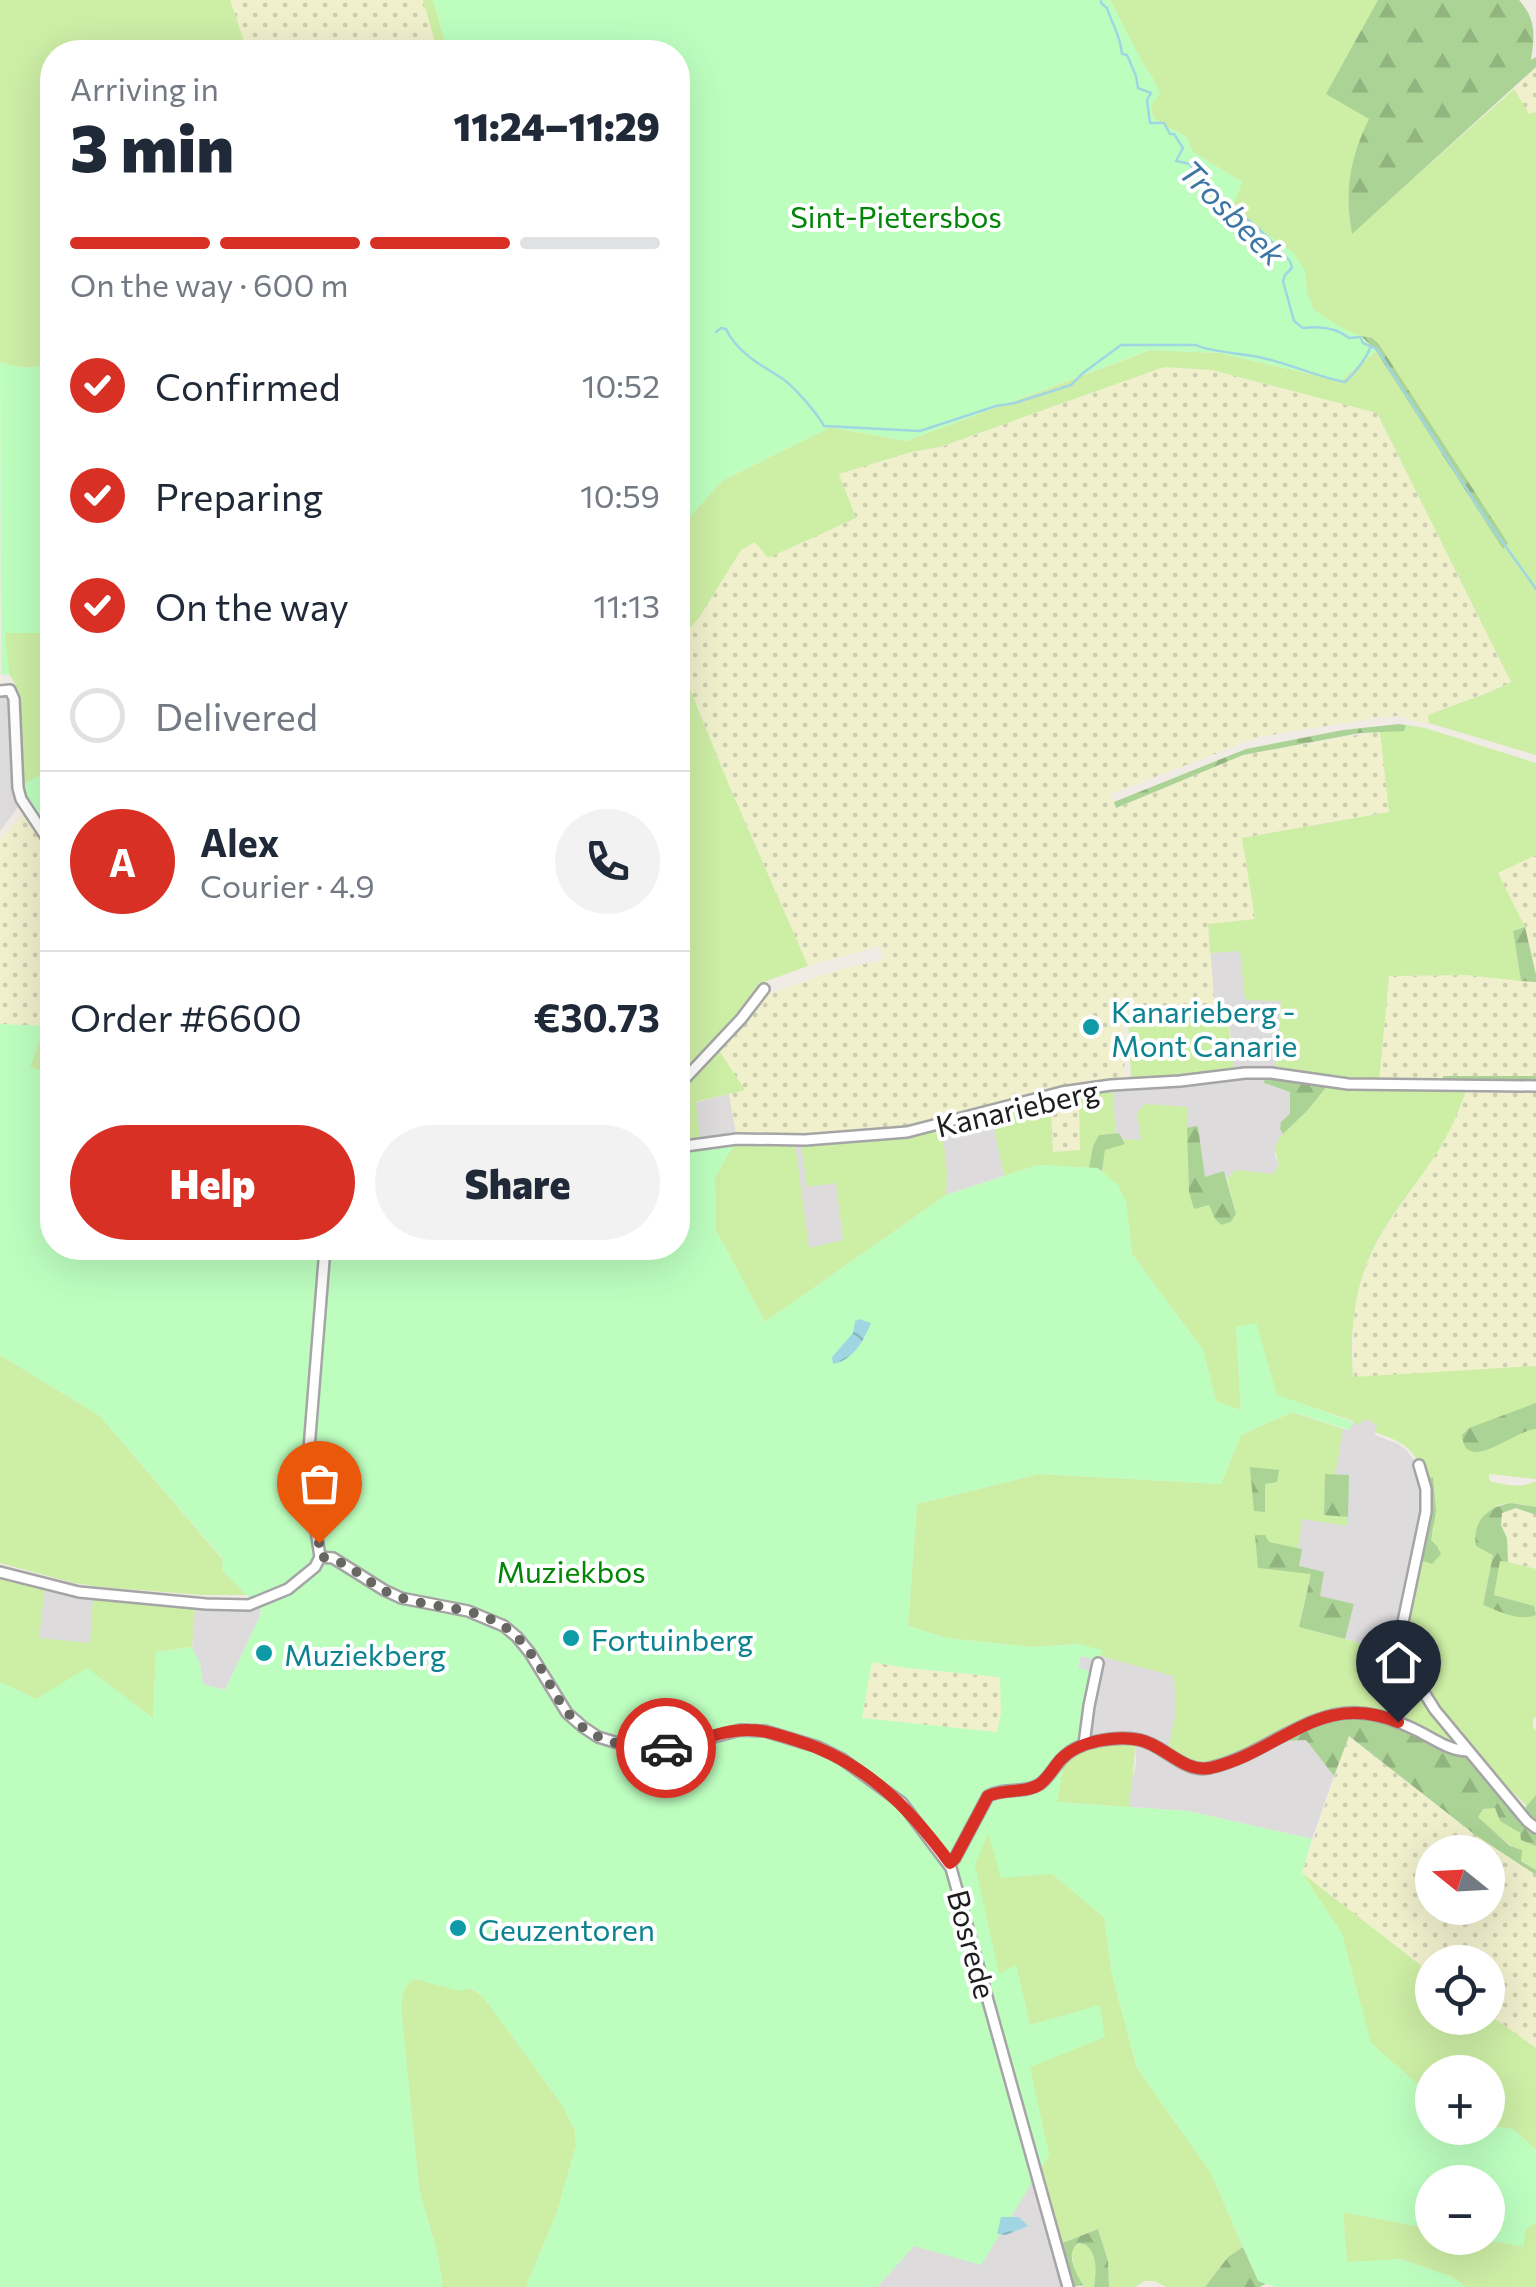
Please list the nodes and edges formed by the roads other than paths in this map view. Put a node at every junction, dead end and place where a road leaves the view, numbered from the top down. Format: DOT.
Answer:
graph roads {
  1 [pos="5,690"];
  2 [pos="40,828"];
  3 [pos="764,989"];
  4 [pos="690,1073"];
  5 [pos="1536,1086"];
  6 [pos="690,1145"];
  7 [pos="324,1260"];
  8 [pos="1418,1465"];
  9 [pos="320,1557"];
  10 [pos="0,1572"];
  11 [pos="1098,1663"];
  12 [pos="1084,1744"];
  13 [pos="1467,1751"];
  14 [pos="1536,1828"];
  15 [pos="950,1863"];
  16 [pos="1068,2287"];
  1 -- 2 [label="street"];
  3 -- 4 [label="street"];
  5 -- 6 [label="street, Kanarieberg"];
  7 -- 9 [label="street"];
  8 -- 13 [label="street"];
  9 -- 10 [label="street"];
  9 -- 15 [label="street, Bosrede"];
  11 -- 12 [label="street"];
  12 -- 13 [label="street"];
  12 -- 15 [label="street"];
  13 -- 14 [label="street"];
  15 -- 16 [label="street, Bosrede"];
}
